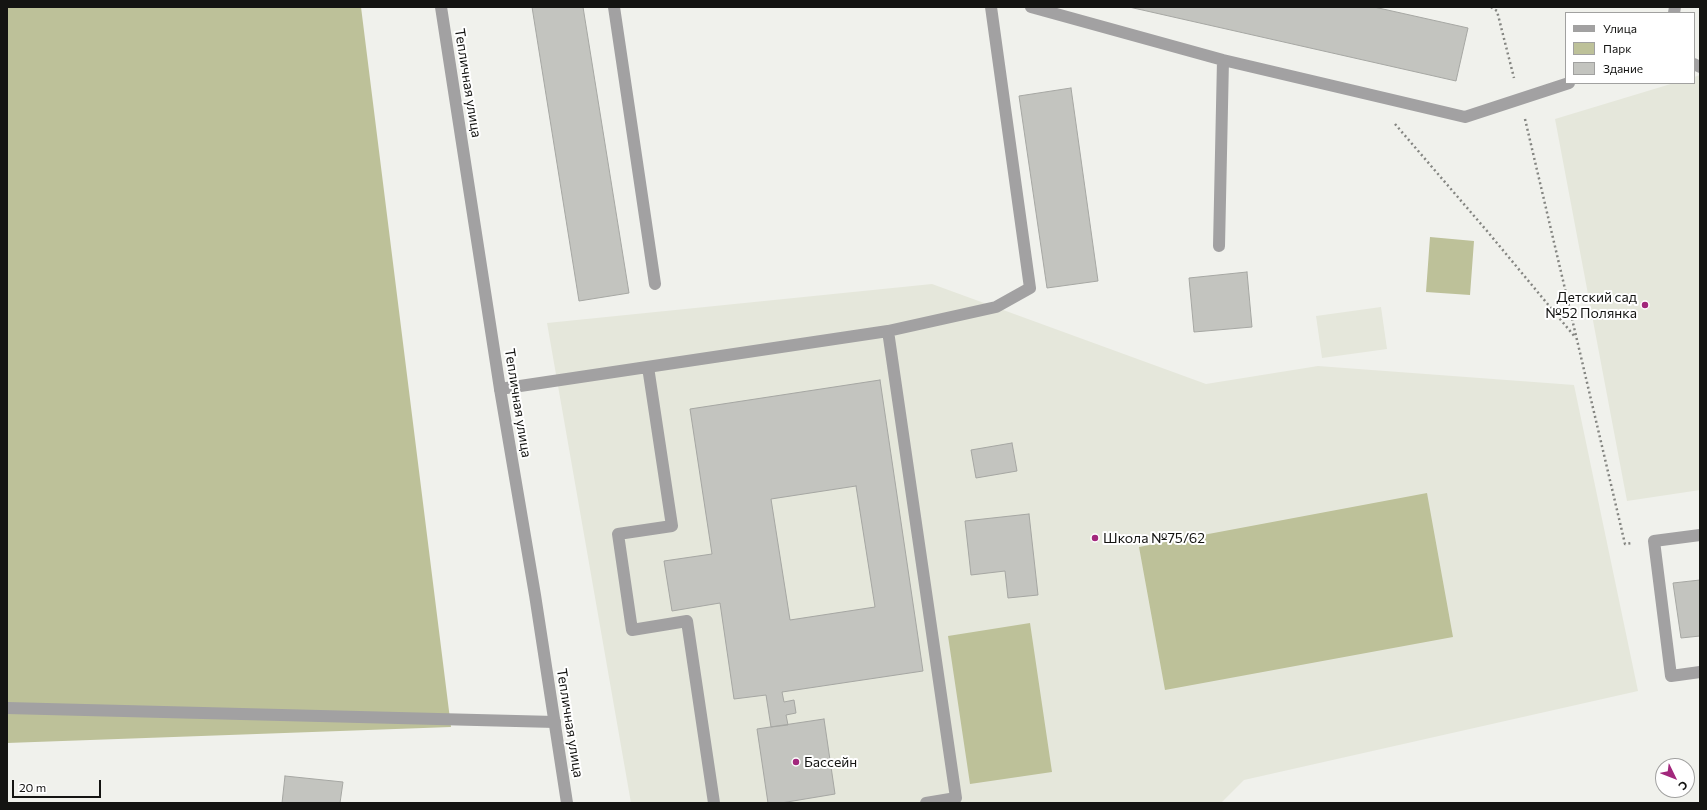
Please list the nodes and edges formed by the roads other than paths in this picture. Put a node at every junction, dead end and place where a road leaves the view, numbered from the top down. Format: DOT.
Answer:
graph roads {
  1 [pos="441,7"];
  2 [pos="614,7"];
  3 [pos="992,7"];
  4 [pos="1031,7"];
  5 [pos="1223,60"];
  6 [pos="1566,84"];
  7 [pos="1219,246"];
  8 [pos="655,284"];
  9 [pos="888,331"];
  10 [pos="648,367"];
  11 [pos="500,389"];
  12 [pos="1700,535"];
  13 [pos="1700,672"];
  14 [pos="7,708"];
  15 [pos="555,722"];
  16 [pos="567,803"];
  17 [pos="714,803"];
  18 [pos="926,803"];
  1 -- 11 [label="street, Тепличная улица"];
  2 -- 8 [label="street"];
  3 -- 9 [label="street"];
  4 -- 5 [label="street"];
  5 -- 6 [label="street"];
  5 -- 7 [label="street"];
  9 -- 10 [label="street"];
  9 -- 18 [label="street"];
  10 -- 11 [label="street"];
  10 -- 17 [label="street"];
  11 -- 15 [label="street, Тепличная улица"];
  12 -- 13 [label="street"];
  14 -- 15 [label="street"];
  15 -- 16 [label="street, Тепличная улица"];
}
